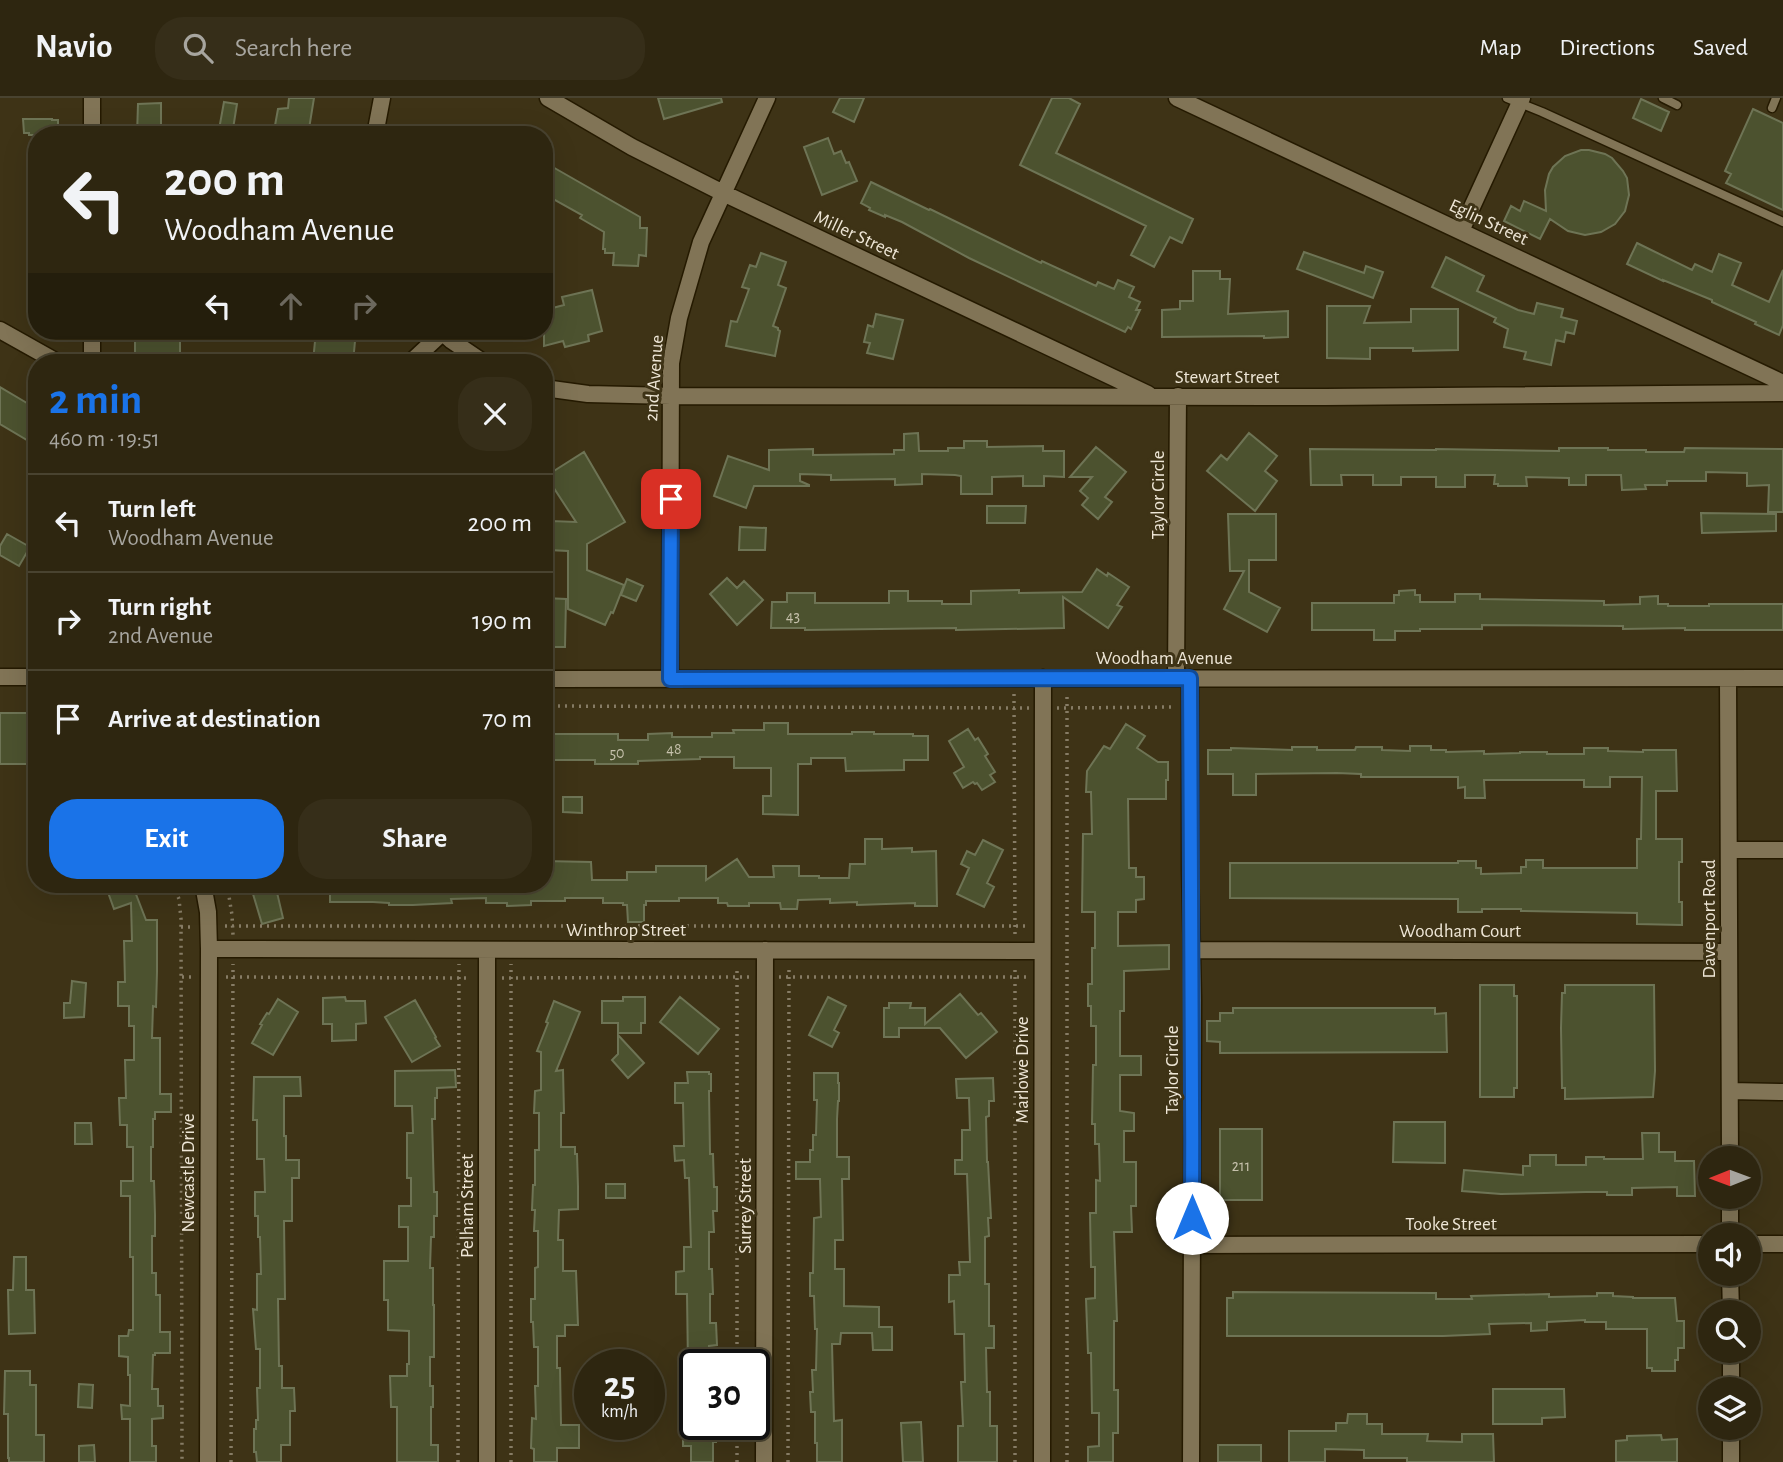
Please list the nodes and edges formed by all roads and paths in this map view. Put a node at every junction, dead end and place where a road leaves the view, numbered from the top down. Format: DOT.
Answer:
graph roads {
  1 [pos="92,98"];
  2 [pos="382,98"];
  3 [pos="548,98"];
  4 [pos="766,98"];
  5 [pos="1177,98"];
  6 [pos="1662,98"];
  7 [pos="1776,98"];
  8 [pos="1516,100"];
  9 [pos="1677,104"];
  10 [pos="1772,108"];
  11 [pos="92,126"];
  12 [pos="377,126"];
  13 [pos="723,193"];
  14 [pos="1783,222"];
  15 [pos="1461,231"];
  16 [pos="0,330"];
  17 [pos="433,340"];
  18 [pos="451,340"];
  19 [pos="43,354"];
  20 [pos="419,354"];
  21 [pos="471,354"];
  22 [pos="1783,383"];
  23 [pos="553,389"];
  24 [pos="1783,393"];
  25 [pos="671,396"];
  26 [pos="1153,396"];
  27 [pos="1178,396"];
  28 [pos="0,677"];
  29 [pos="28,677"];
  30 [pos="1014,678"];
  31 [pos="1043,678"];
  32 [pos="1068,678"];
  33 [pos="1183,678"];
  34 [pos="1783,678"];
  35 [pos="553,679"];
  36 [pos="670,679"];
  37 [pos="1728,679"];
  38 [pos="553,706"];
  39 [pos="1189,707"];
  40 [pos="1014,708"];
  41 [pos="1043,708"];
  42 [pos="1067,708"];
  43 [pos="1728,850"];
  44 [pos="1783,850"];
  45 [pos="176,893"];
  46 [pos="205,893"];
  47 [pos="228,893"];
  48 [pos="208,926"];
  49 [pos="233,926"];
  50 [pos="1015,926"];
  51 [pos="1043,926"];
  52 [pos="181,927"];
  53 [pos="209,949"];
  54 [pos="233,949"];
  55 [pos="459,950"];
  56 [pos="487,950"];
  57 [pos="511,950"];
  58 [pos="737,950"];
  59 [pos="765,950"];
  60 [pos="789,950"];
  61 [pos="1192,950"];
  62 [pos="1015,951"];
  63 [pos="1042,951"];
  64 [pos="1729,952"];
  65 [pos="182,977"];
  66 [pos="208,977"];
  67 [pos="233,977"];
  68 [pos="789,977"];
  69 [pos="1015,977"];
  70 [pos="1042,977"];
  71 [pos="458,978"];
  72 [pos="487,978"];
  73 [pos="510,978"];
  74 [pos="737,978"];
  75 [pos="765,978"];
  76 [pos="1730,1091"];
  77 [pos="1783,1092"];
  78 [pos="1730,1146"];
  79 [pos="1698,1244"];
  80 [pos="1761,1244"];
  81 [pos="1783,1244"];
  82 [pos="1192,1245"];
  83 [pos="737,1349"];
  84 [pos="737,1440"];
  85 [pos="1731,1440"];
  86 [pos="182,1462"];
  87 [pos="208,1462"];
  88 [pos="232,1462"];
  89 [pos="458,1462"];
  90 [pos="486,1462"];
  91 [pos="510,1462"];
  92 [pos="737,1462"];
  93 [pos="764,1462"];
  94 [pos="788,1462"];
  95 [pos="1015,1462"];
  96 [pos="1042,1462"];
  97 [pos="1067,1462"];
  98 [pos="1191,1462"];
  99 [pos="1731,1462"];
  1 -- 11 [label="street"];
  2 -- 12 [label="street"];
  3 -- 13 [label="street, Miller Street"];
  4 -- 13 [label="street, 2nd Avenue"];
  5 -- 15 [label="street, Eglin Street"];
  6 -- 9 [label="lane"];
  7 -- 10 [label="lane"];
  8 -- 14 [label="lane"];
  8 -- 15 [label="street"];
  13 -- 25 [label="street, 2nd Avenue"];
  13 -- 26 [label="street, Miller Street"];
  15 -- 22 [label="street, Eglin Street"];
  16 -- 19 [label="street"];
  17 -- 20 [label="street"];
  18 -- 21 [label="street"];
  23 -- 25 [label="street, Stewart Street"];
  24 -- 27 [label="street, Stewart Street"];
  25 -- 26 [label="street, Stewart Street"];
  25 -- 36 [label="street, 2nd Avenue"];
  26 -- 27 [label="street, Stewart Street"];
  27 -- 33 [label="street, Taylor Circle"];
  28 -- 29 [label="street"];
  30 -- 31 [label="street, Woodham Avenue"];
  30 -- 36 [label="street, Woodham Avenue"];
  30 -- 40 [label="path"];
  31 -- 32 [label="street, Woodham Avenue"];
  31 -- 41 [label="street, Marlowe Drive"];
  32 -- 33 [label="street, Woodham Avenue"];
  32 -- 42 [label="path"];
  33 -- 37 [label="street, Woodham Avenue"];
  33 -- 39 [label="street, Taylor Circle"];
  34 -- 37 [label="street, Woodham Avenue"];
  35 -- 36 [label="street, Woodham Avenue"];
  37 -- 43 [label="street, Davenport Road"];
  38 -- 40 [label="path"];
  39 -- 42 [label="path"];
  39 -- 61 [label="street, Taylor Circle"];
  40 -- 41 [label="path"];
  40 -- 50 [label="path"];
  41 -- 42 [label="path"];
  41 -- 51 [label="street, Marlowe Drive"];
  42 -- 97 [label="path"];
  43 -- 44 [label="street"];
  43 -- 64 [label="street, Davenport Road"];
  45 -- 52 [label="path"];
  46 -- 48 [label="street, Newcastle Drive"];
  47 -- 49 [label="path"];
  48 -- 49 [label="path"];
  48 -- 52 [label="path"];
  48 -- 53 [label="street, Newcastle Drive"];
  49 -- 50 [label="path"];
  49 -- 54 [label="path"];
  50 -- 51 [label="path"];
  50 -- 62 [label="path"];
  51 -- 63 [label="street, Marlowe Drive"];
  52 -- 65 [label="path"];
  53 -- 54 [label="street, Winthrop Street"];
  53 -- 66 [label="street, Newcastle Drive"];
  54 -- 55 [label="street, Winthrop Street"];
  54 -- 67 [label="path"];
  55 -- 56 [label="street, Winthrop Street"];
  55 -- 71 [label="path"];
  56 -- 57 [label="street, Winthrop Street"];
  56 -- 72 [label="street, Pelham Street"];
  57 -- 58 [label="street, Winthrop Street"];
  57 -- 73 [label="path"];
  58 -- 59 [label="street, Winthrop Street"];
  58 -- 74 [label="path"];
  59 -- 60 [label="street, Winthrop Street"];
  59 -- 75 [label="street, Surrey Street"];
  60 -- 62 [label="street, Winthrop Street"];
  60 -- 68 [label="path"];
  61 -- 64 [label="street, Woodham Court"];
  61 -- 82 [label="street, Taylor Circle"];
  62 -- 63 [label="street, Winthrop Street"];
  62 -- 69 [label="path"];
  63 -- 70 [label="street, Marlowe Drive"];
  64 -- 76 [label="street, Davenport Road"];
  65 -- 66 [label="path"];
  65 -- 86 [label="path"];
  66 -- 67 [label="path"];
  66 -- 87 [label="street, Newcastle Drive"];
  67 -- 71 [label="path"];
  67 -- 88 [label="path"];
  68 -- 69 [label="path"];
  68 -- 75 [label="path"];
  68 -- 94 [label="path"];
  69 -- 70 [label="path"];
  69 -- 95 [label="path"];
  70 -- 96 [label="street, Marlowe Drive"];
  71 -- 72 [label="path"];
  71 -- 89 [label="path"];
  72 -- 73 [label="path"];
  72 -- 90 [label="street, Pelham Street"];
  73 -- 74 [label="path"];
  73 -- 91 [label="path"];
  74 -- 75 [label="path"];
  74 -- 83 [label="path"];
  75 -- 93 [label="street, Surrey Street"];
  76 -- 77 [label="street"];
  76 -- 78 [label="street, Davenport Road"];
  79 -- 82 [label="street, Tooke Street"];
  80 -- 81 [label="street"];
  82 -- 98 [label="street, Taylor Circle"];
  84 -- 92 [label="path"];
  85 -- 99 [label="street"];
}
